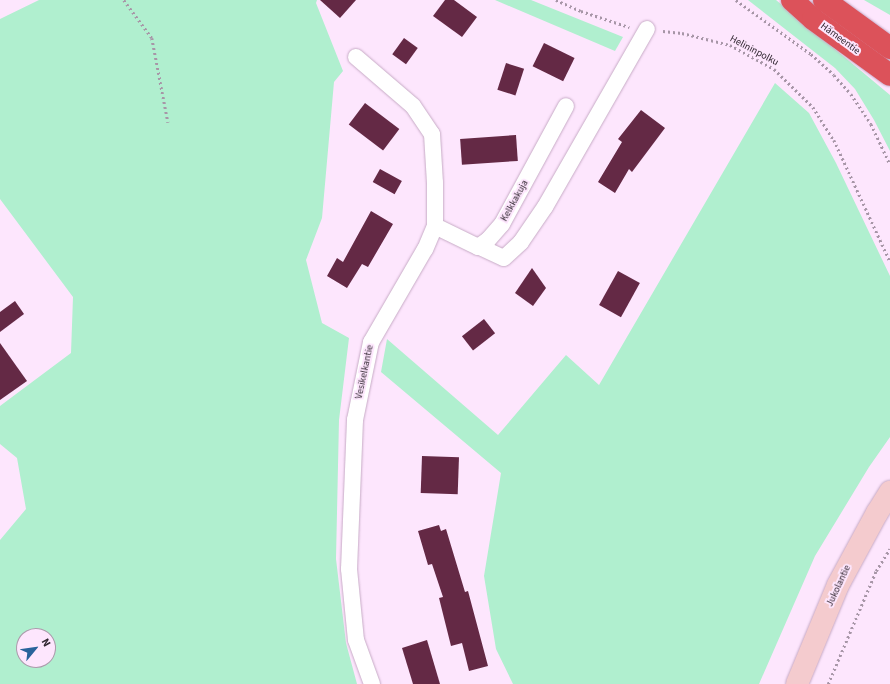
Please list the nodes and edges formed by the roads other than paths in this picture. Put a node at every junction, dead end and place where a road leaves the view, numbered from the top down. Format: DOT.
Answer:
graph roads {
  1 [pos="792,0"];
  2 [pos="824,0"];
  3 [pos="647,29"];
  4 [pos="890,48"];
  5 [pos="356,57"];
  6 [pos="890,75"];
  7 [pos="566,106"];
  8 [pos="435,226"];
  9 [pos="480,247"];
  10 [pos="890,492"];
  11 [pos="372,684"];
  12 [pos="797,684"];
  1 -- 6 [label="highway, Hämeentie"];
  2 -- 4 [label="highway"];
  3 -- 9 [label="street"];
  5 -- 8 [label="street, Vesikelkantie"];
  7 -- 9 [label="street, Kelkkakuja"];
  8 -- 9 [label="street"];
  8 -- 11 [label="street, Vesikelkantie"];
  10 -- 12 [label="street, Jukolantie"];
}
